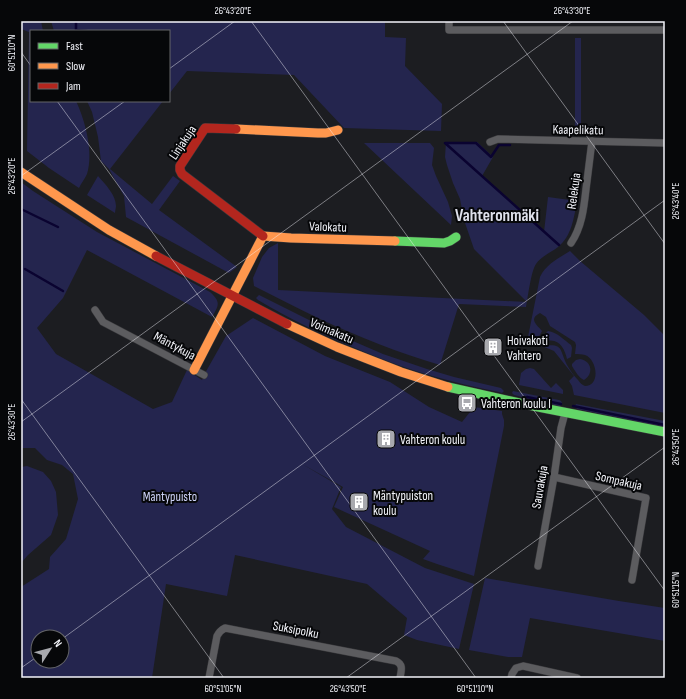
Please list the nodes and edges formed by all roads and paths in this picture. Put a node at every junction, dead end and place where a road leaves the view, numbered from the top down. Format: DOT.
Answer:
graph roads {
  1 [pos="449,21"];
  2 [pos="665,30"];
  3 [pos="338,130"];
  4 [pos="592,141"];
  5 [pos="490,142"];
  6 [pos="665,143"];
  7 [pos="21,172"];
  8 [pos="263,236"];
  9 [pos="456,237"];
  10 [pos="571,243"];
  11 [pos="232,296"];
  12 [pos="95,310"];
  13 [pos="194,370"];
  14 [pos="204,375"];
  15 [pos="565,413"];
  16 [pos="665,432"];
  17 [pos="554,478"];
  18 [pos="538,566"];
  19 [pos="632,580"];
  20 [pos="209,678"];
  21 [pos="400,678"];
  22 [pos="511,678"];
  23 [pos="577,678"];
  1 -- 2 [label="street"];
  3 -- 8 [label="street, Linjakuja"];
  4 -- 5 [label="street, Kaapelikatu"];
  4 -- 6 [label="street, Kaapelikatu"];
  4 -- 10 [label="street, Relekuja"];
  7 -- 11 [label="street, Voimakatu"];
  8 -- 9 [label="street, Valokatu"];
  8 -- 11 [label="street"];
  11 -- 13 [label="street, Mäntykuja"];
  11 -- 15 [label="street, Voimakatu"];
  12 -- 13 [label="street, Mäntykuja"];
  13 -- 14 [label="street"];
  15 -- 16 [label="street, Voimakatu"];
  15 -- 17 [label="street, Sauvakuja"];
  17 -- 18 [label="street, Sauvakuja"];
  17 -- 19 [label="street, Sompakuja"];
  20 -- 21 [label="street, Suksipolku"];
  22 -- 23 [label="street"];
}
